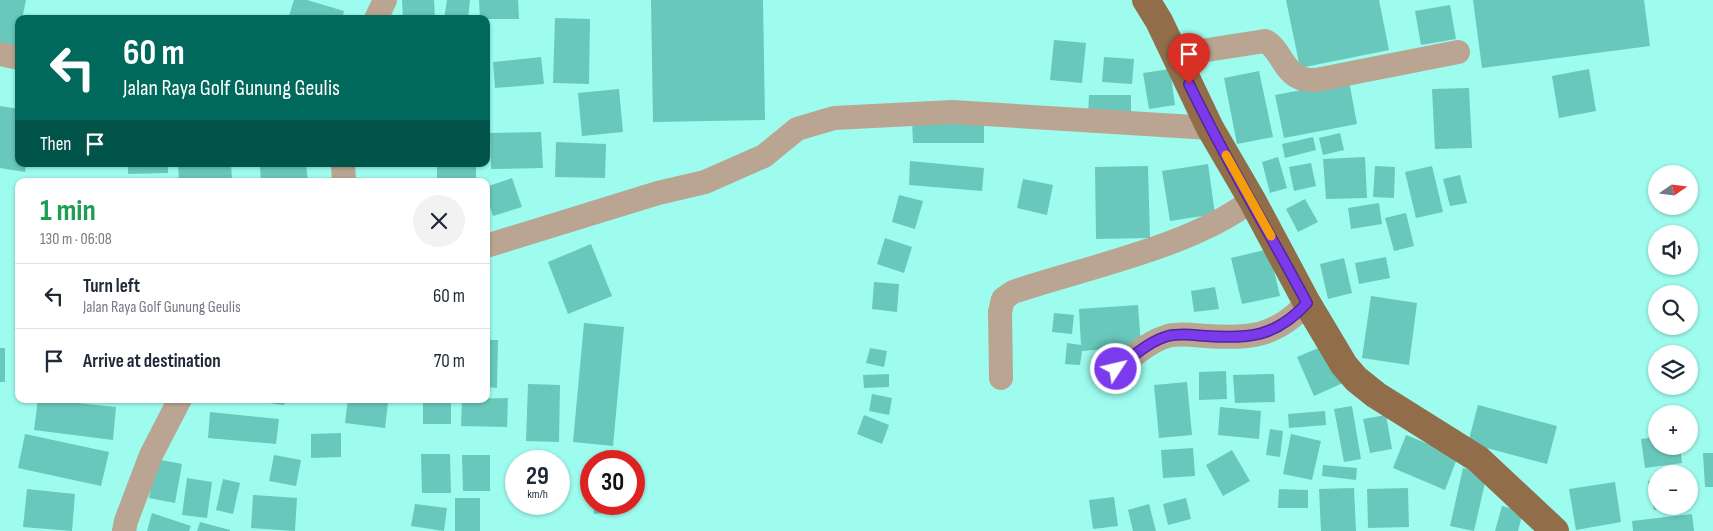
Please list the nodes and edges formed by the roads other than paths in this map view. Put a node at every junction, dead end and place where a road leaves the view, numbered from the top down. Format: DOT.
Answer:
graph roads {
  1 [pos="385,0"];
  2 [pos="1146,0"];
  3 [pos="378,15"];
  4 [pos="1458,52"];
  5 [pos="0,54"];
  6 [pos="1175,55"];
  7 [pos="15,57"];
  8 [pos="1210,128"];
  9 [pos="1252,200"];
  10 [pos="490,245"];
  11 [pos="1307,303"];
  12 [pos="1116,369"];
  13 [pos="1000,378"];
  14 [pos="178,403"];
  15 [pos="124,531"];
  16 [pos="1555,531"];
  1 -- 3 [label="street"];
  2 -- 6 [label="main road"];
  4 -- 6 [label="street"];
  5 -- 7 [label="street"];
  6 -- 8 [label="main road"];
  8 -- 9 [label="main road"];
  8 -- 10 [label="street"];
  9 -- 11 [label="main road"];
  9 -- 13 [label="street"];
  11 -- 12 [label="street"];
  11 -- 16 [label="main road"];
  14 -- 15 [label="street"];
}
